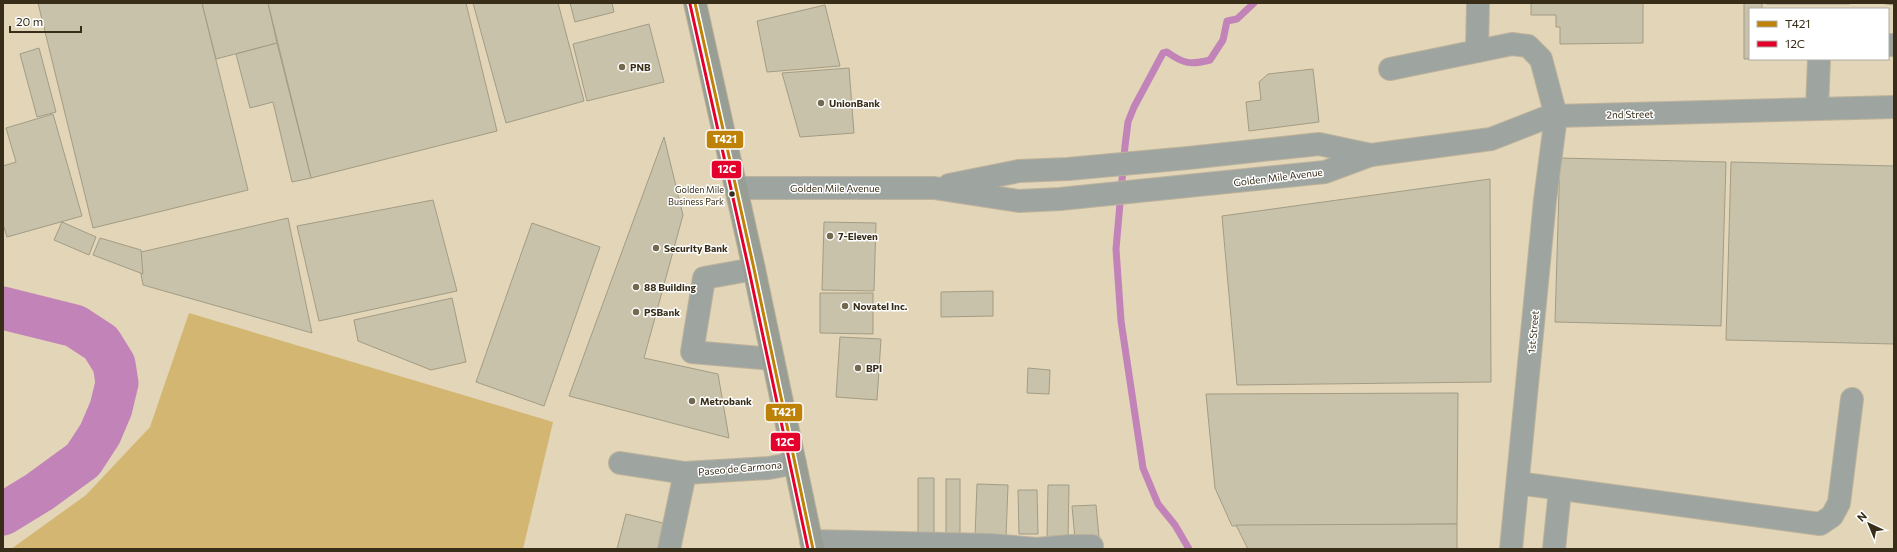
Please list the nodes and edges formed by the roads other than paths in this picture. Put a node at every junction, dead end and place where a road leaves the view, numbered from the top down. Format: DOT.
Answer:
graph roads {
  1 [pos="696,3"];
  2 [pos="1478,3"];
  3 [pos="1477,51"];
  4 [pos="1819,60"];
  5 [pos="1390,69"];
  6 [pos="1894,107"];
  7 [pos="1817,109"];
  8 [pos="1556,116"];
  9 [pos="1371,155"];
  10 [pos="737,188"];
  11 [pos="934,188"];
  12 [pos="754,269"];
  13 [pos="773,359"];
  14 [pos="1852,399"];
  15 [pos="620,463"];
  16 [pos="795,463"];
  17 [pos="685,473"];
  18 [pos="1518,483"];
  19 [pos="1560,490"];
  20 [pos="812,545"];
  21 [pos="921,546"];
  22 [pos="1092,546"];
  23 [pos="669,549"];
  24 [pos="1037,549"];
  25 [pos="1511,549"];
  26 [pos="1554,549"];
  1 -- 10 [label="highway"];
  2 -- 3 [label="street"];
  3 -- 5 [label="street"];
  3 -- 8 [label="street"];
  4 -- 7 [label="street"];
  6 -- 7 [label="street, 2nd Street"];
  7 -- 8 [label="street, 2nd Street"];
  8 -- 9 [label="street, 2nd Street"];
  8 -- 18 [label="street, 1st Street"];
  9 -- 11 [label="street, Golden Mile Avenue"];
  9 -- 11 [label="street, Golden Mile Avenue"];
  10 -- 11 [label="street, Golden Mile Avenue"];
  10 -- 12 [label="highway"];
  12 -- 13 [label="highway"];
  12 -- 13 [label="street"];
  13 -- 16 [label="highway"];
  14 -- 19 [label="street"];
  15 -- 17 [label="street, Paseo de Carmona"];
  16 -- 17 [label="street, Paseo de Carmona"];
  16 -- 20 [label="highway"];
  17 -- 23 [label="street, Paseo de Carmona"];
  18 -- 19 [label="street"];
  18 -- 25 [label="street, 1st Street"];
  19 -- 26 [label="street"];
  20 -- 21 [label="street"];
  21 -- 24 [label="street"];
  22 -- 24 [label="street"];
}
